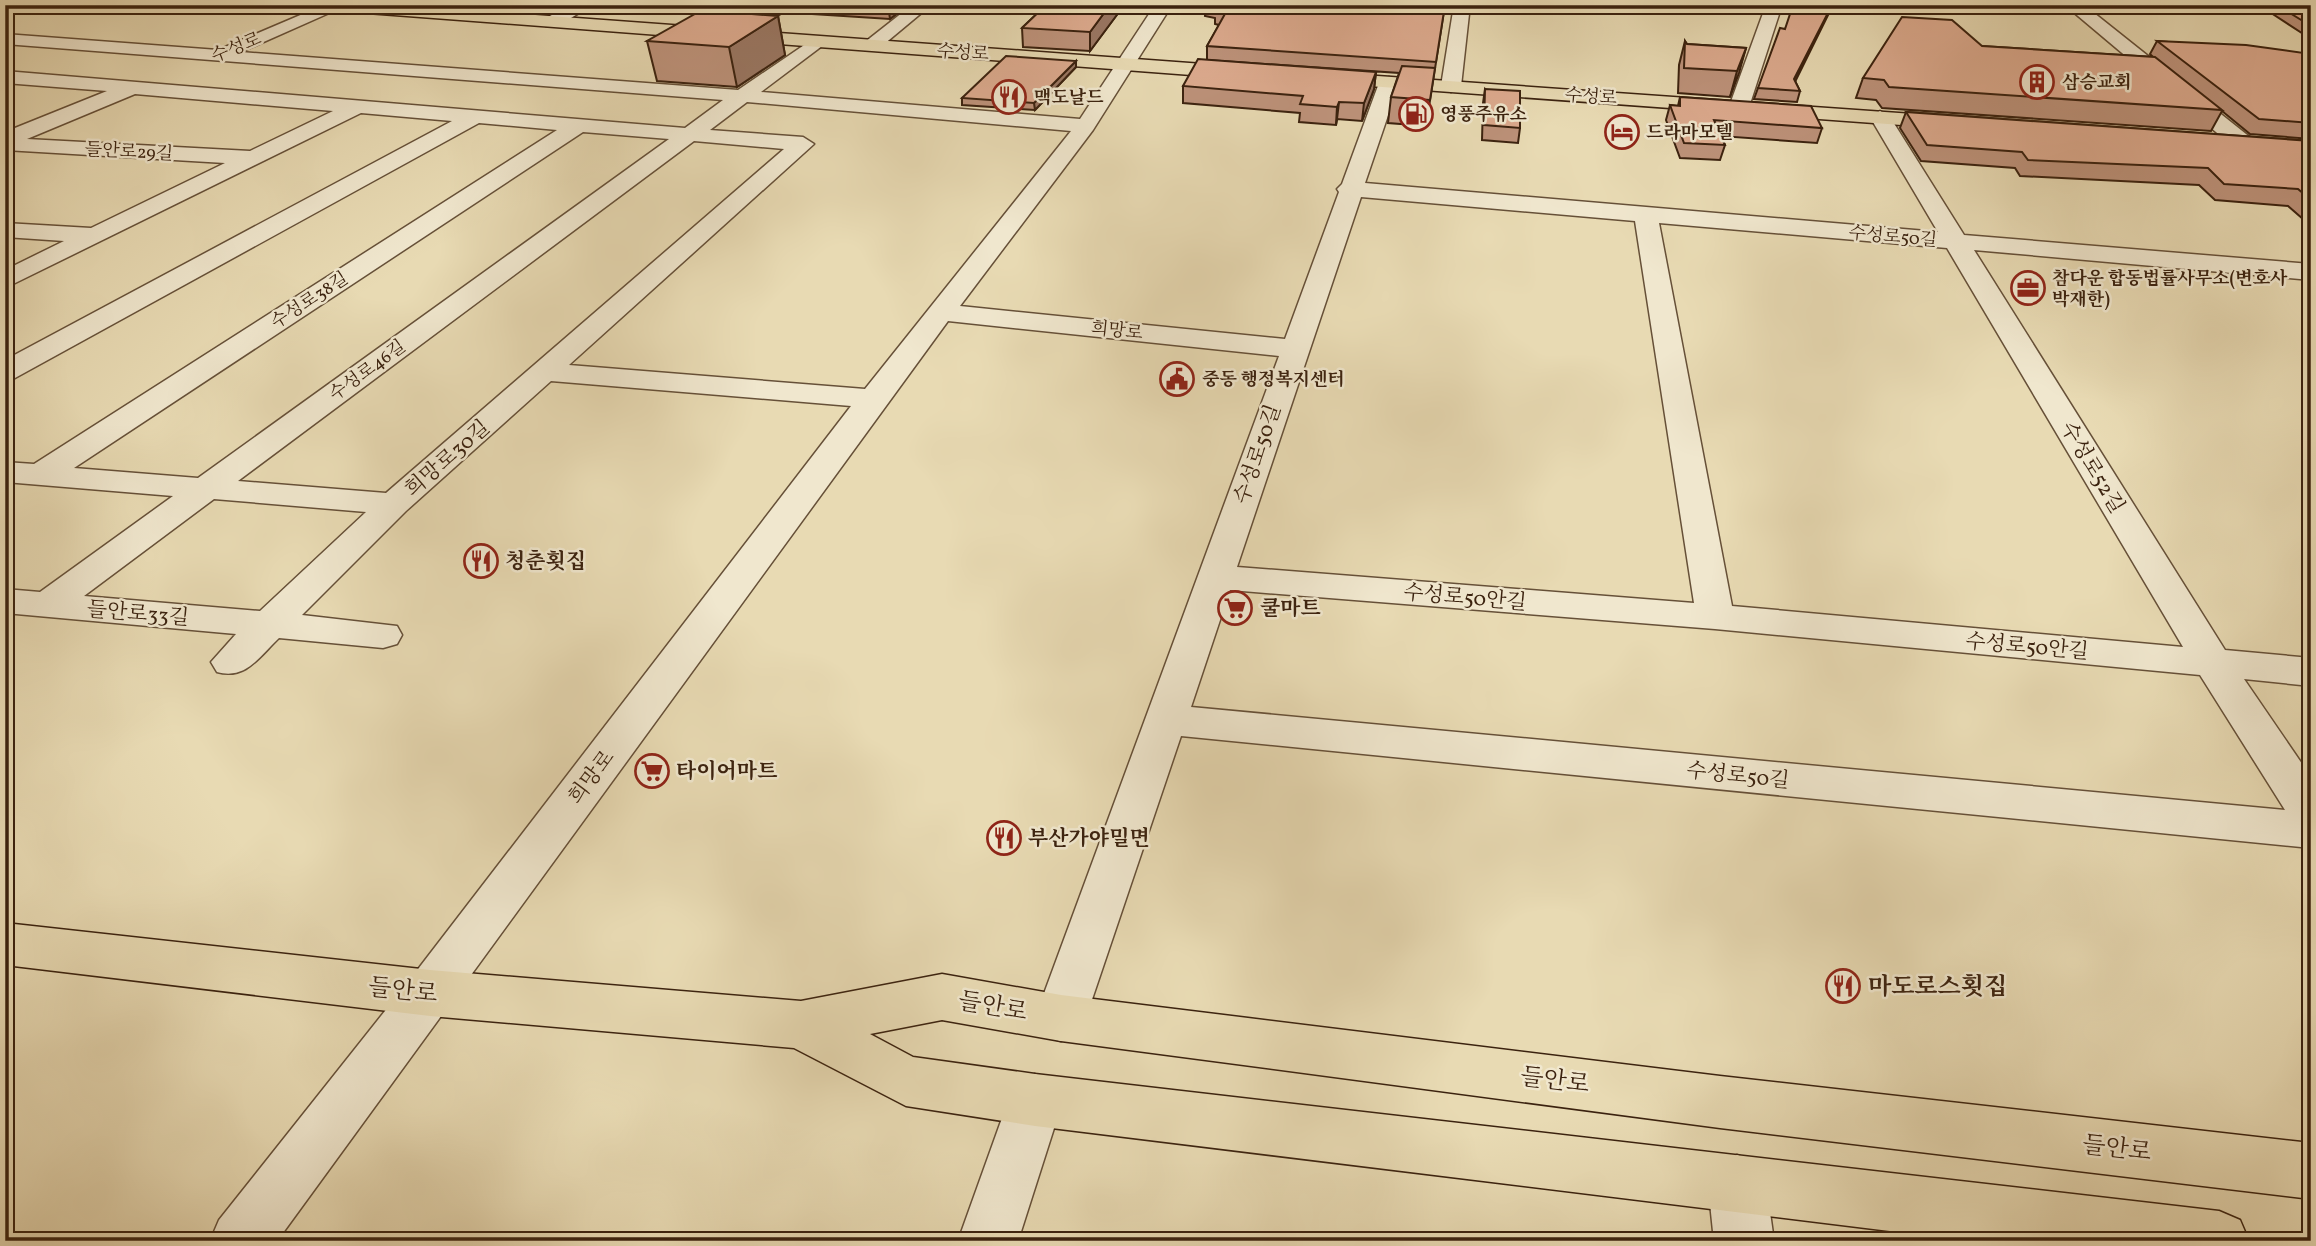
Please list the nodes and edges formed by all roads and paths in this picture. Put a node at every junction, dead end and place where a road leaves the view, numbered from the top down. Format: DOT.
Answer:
graph roads {
  1 [pos="327,5"];
  2 [pos="584,5"];
  3 [pos="923,5"];
  4 [pos="1164,5"];
  5 [pos="1462,5"];
  6 [pos="1774,5"];
  7 [pos="2073,5"];
  8 [pos="337,6"];
  9 [pos="388,7"];
  10 [pos="552,22"];
  11 [pos="5,39"];
  12 [pos="816,42"];
  13 [pos="871,46"];
  14 [pos="217,55"];
  15 [pos="1126,65"];
  16 [pos="1265,74"];
  17 [pos="5,77"];
  18 [pos="1306,77"];
  19 [pos="1389,83"];
  20 [pos="1451,86"];
  21 [pos="134,88"];
  22 [pos="743,96"];
  23 [pos="359,106"];
  24 [pos="1740,107"];
  25 [pos="477,116"];
  26 [pos="1880,117"];
  27 [pos="1978,124"];
  28 [pos="579,125"];
  29 [pos="1086,126"];
  30 [pos="688,134"];
  31 [pos="2215,141"];
  32 [pos="5,142"];
  33 [pos="2250,144"];
  34 [pos="253,158"];
  35 [pos="1349,189"];
  36 [pos="1646,216"];
  37 [pos="5,230"];
  38 [pos="96,236"];
  39 [pos="1955,242"];
  40 [pos="2311,272"];
  41 [pos="5,280"];
  42 [pos="940,312"];
  43 [pos="1294,349"];
  44 [pos="5,372"];
  45 [pos="545,372"];
  46 [pos="873,399"];
  47 [pos="5,472"];
  48 [pos="40,475"];
  49 [pos="205,489"];
  50 [pos="394,504"];
  51 [pos="1214,577"];
  52 [pos="5,601"];
  53 [pos="47,605"];
  54 [pos="1715,617"];
  55 [pos="271,624"];
  56 [pos="383,635"];
  57 [pos="231,662"];
  58 [pos="2213,664"];
  59 [pos="2311,672"];
  60 [pos="1164,719"];
  61 [pos="2311,813"];
  62 [pos="2311,830"];
  63 [pos="5,944"];
  64 [pos="430,993"];
  65 [pos="1061,1018"];
  66 [pos="801,1025"];
  67 [pos="1035,1100"];
  68 [pos="2311,1171"];
  69 [pos="1737,1184"];
  70 [pos="240,1241"];
  71 [pos="988,1241"];
  72 [pos="1744,1241"];
  73 [pos="2219,1241"];
  1 -- 8 [label="main road, 수성로"];
  2 -- 10 [label="street"];
  3 -- 13 [label="street"];
  4 -- 15 [label="street, 희망로"];
  5 -- 20 [label="street"];
  6 -- 24 [label="street"];
  7 -- 33 [label="street"];
  8 -- 9 [label="main road, 수성로"];
  8 -- 14 [label="street, 수성로"];
  9 -- 10 [label="main road, 수성로"];
  10 -- 12 [label="main road, 수성로"];
  11 -- 14 [label="street"];
  12 -- 13 [label="main road, 수성로"];
  12 -- 22 [label="street, 수성로46길"];
  13 -- 15 [label="main road, 수성로"];
  14 -- 21 [label="street, 수성로"];
  14 -- 22 [label="street"];
  15 -- 16 [label="main road, 수성로"];
  15 -- 29 [label="street, 희망로"];
  17 -- 21 [label="street"];
  18 -- 19 [label="main road, 수성로"];
  19 -- 20 [label="main road, 수성로"];
  19 -- 35 [label="street, 수성로50길"];
  20 -- 24 [label="main road, 수성로"];
  21 -- 23 [label="street"];
  21 -- 32 [label="street, 수성로"];
  22 -- 29 [label="street"];
  22 -- 30 [label="street, 수성로46길"];
  23 -- 25 [label="street"];
  23 -- 34 [label="street"];
  24 -- 26 [label="main road, 수성로"];
  25 -- 28 [label="street"];
  25 -- 44 [label="street"];
  26 -- 27 [label="main road, 수성로"];
  26 -- 39 [label="street, 수성로52길"];
  28 -- 30 [label="street"];
  28 -- 48 [label="street, 수성로38길"];
  29 -- 42 [label="street, 희망로"];
  30 -- 45 [label="street"];
  30 -- 49 [label="street, 수성로46길"];
  31 -- 33 [label="main road"];
  32 -- 34 [label="street, 들안로29길"];
  34 -- 38 [label="street"];
  35 -- 36 [label="street, 수성로50길"];
  35 -- 43 [label="street, 수성로50길"];
  36 -- 39 [label="street, 수성로50길"];
  36 -- 54 [label="street"];
  37 -- 38 [label="street"];
  38 -- 41 [label="street"];
  39 -- 40 [label="street, 수성로50길"];
  39 -- 58 [label="street, 수성로52길"];
  42 -- 43 [label="street, 희망로"];
  42 -- 46 [label="street, 희망로"];
  43 -- 51 [label="street, 수성로50길"];
  45 -- 46 [label="street"];
  45 -- 50 [label="street, 희망로30길"];
  46 -- 64 [label="street, 희망로"];
  47 -- 48 [label="street, 희망로30길"];
  48 -- 49 [label="street, 희망로30길"];
  49 -- 50 [label="street, 희망로30길"];
  49 -- 53 [label="street, 수성로46길"];
  50 -- 55 [label="street"];
  51 -- 54 [label="street, 수성로50안길"];
  51 -- 60 [label="street, 수성로50길"];
  52 -- 53 [label="street, 들안로33길"];
  53 -- 55 [label="street, 들안로33길"];
  54 -- 58 [label="street, 수성로50안길"];
  55 -- 56 [label="street, 들안로33길"];
  55 -- 57 [label="street"];
  58 -- 59 [label="street, 수성로50안길"];
  58 -- 61 [label="street, 수성로52길"];
  60 -- 62 [label="street, 수성로50길"];
  60 -- 65 [label="street, 수성로50길"];
  63 -- 64 [label="main road, 들안로"];
  64 -- 66 [label="main road, 들안로"];
  64 -- 70 [label="street, 희망로"];
  65 -- 66 [label="main road, 들안로"];
  65 -- 68 [label="main road, 들안로"];
  66 -- 67 [label="main road, 들안로"];
  67 -- 69 [label="main road, 들안로"];
  67 -- 71 [label="street"];
  69 -- 72 [label="street"];
  69 -- 73 [label="main road, 들안로"];
}
